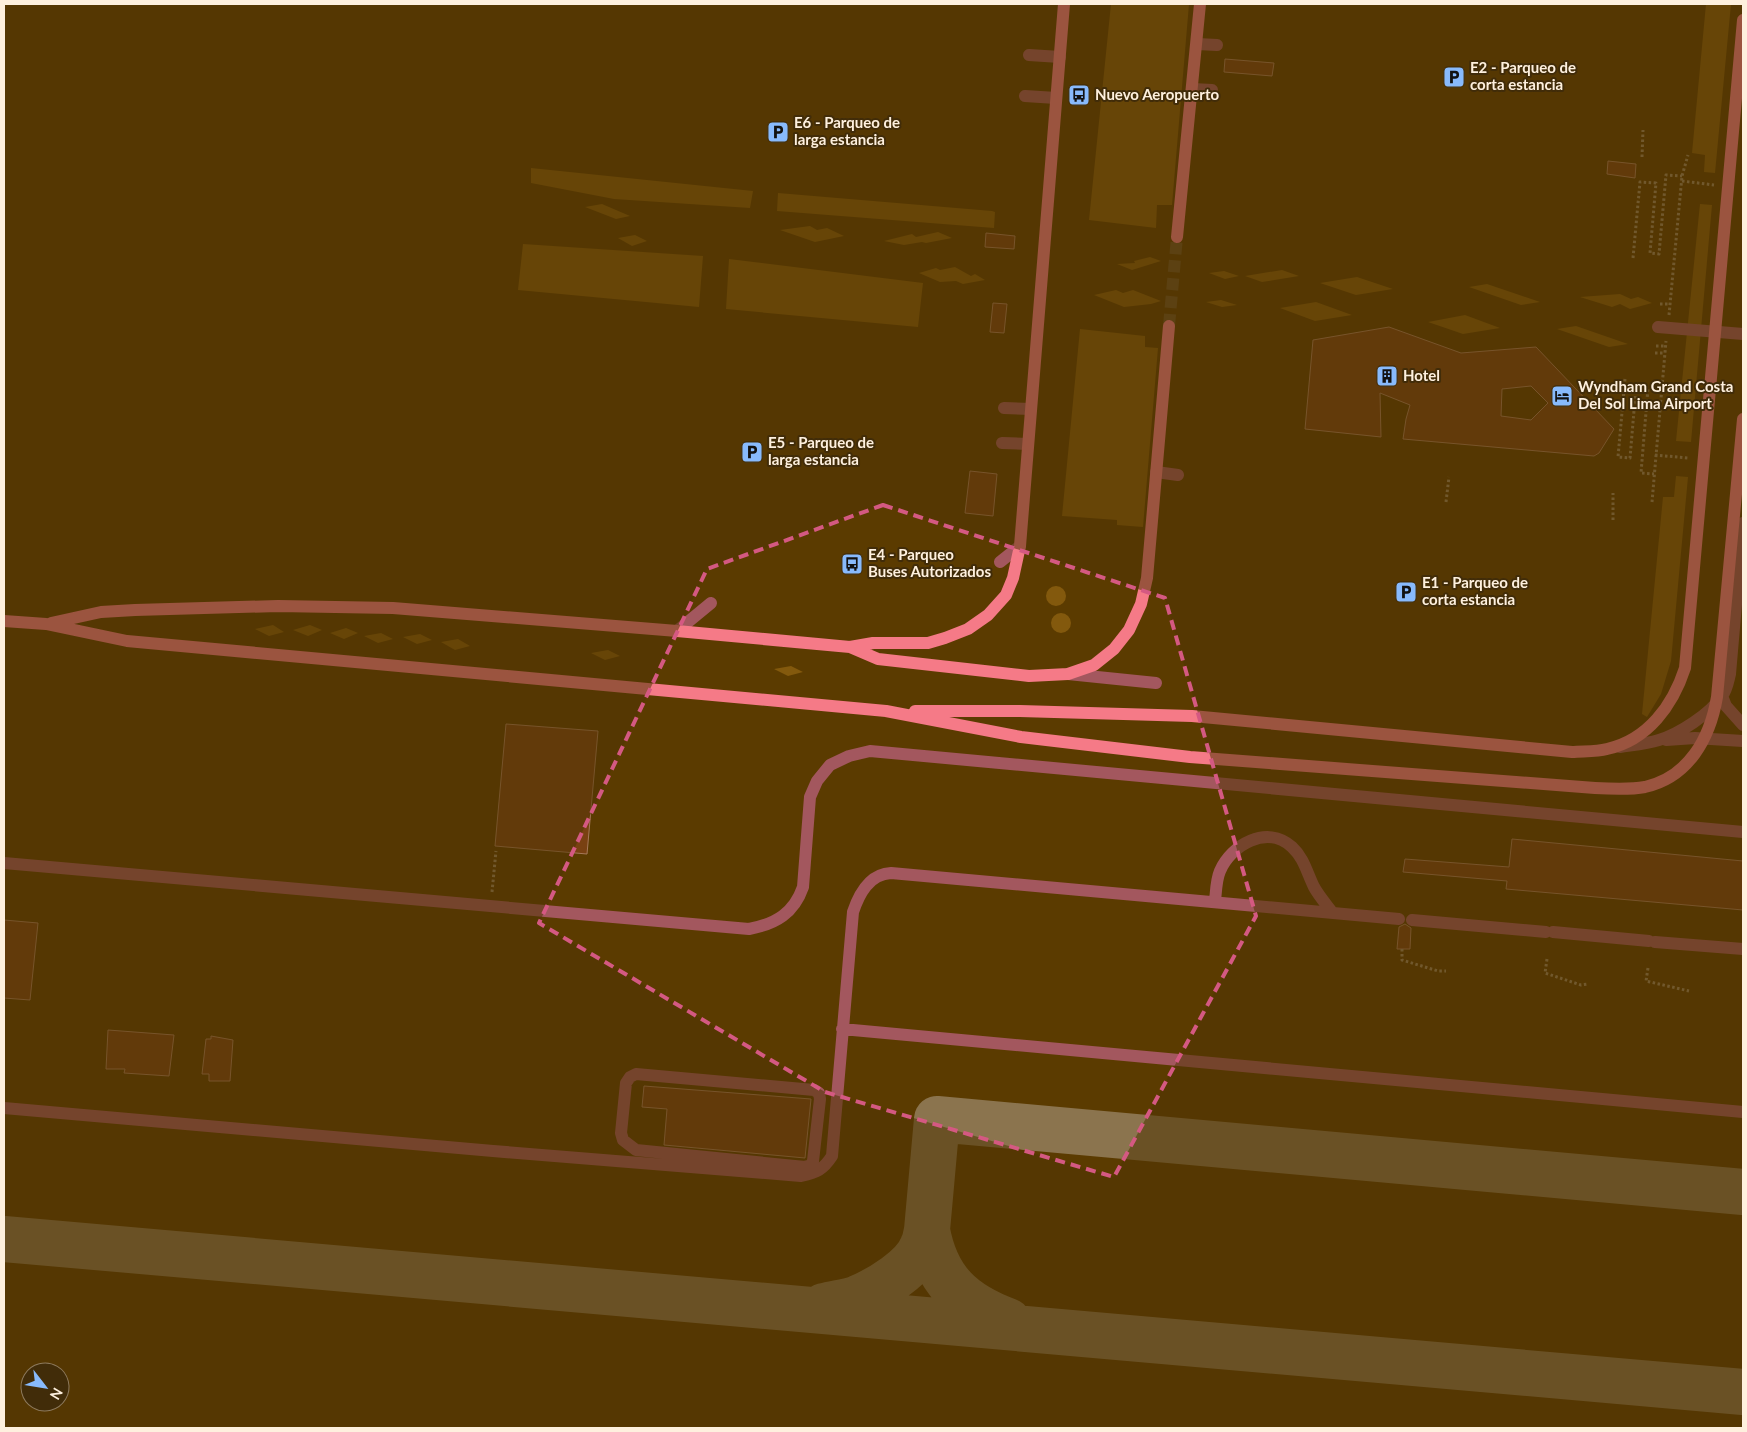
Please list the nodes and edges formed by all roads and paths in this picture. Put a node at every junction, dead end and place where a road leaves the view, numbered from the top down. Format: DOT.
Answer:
graph roads {
  1 [pos="1064,4"];
  2 [pos="1200,4"];
  3 [pos="1743,20"];
  4 [pos="1197,44"];
  5 [pos="1216,45"];
  6 [pos="1029,55"];
  7 [pos="1060,57"];
  8 [pos="1192,89"];
  9 [pos="1212,90"];
  10 [pos="1025,96"];
  11 [pos="1056,98"];
  12 [pos="1643,130"];
  13 [pos="1688,155"];
  14 [pos="1642,157"];
  15 [pos="1682,182"];
  16 [pos="1714,185"];
  17 [pos="1177,237"];
  18 [pos="1633,258"];
  19 [pos="1660,304"];
  20 [pos="1670,304"];
  21 [pos="1168,326"];
  22 [pos="1658,327"];
  23 [pos="1743,334"];
  24 [pos="1656,346"];
  25 [pos="1666,346"];
  26 [pos="1655,353"];
  27 [pos="1665,353"];
  28 [pos="1625,379"];
  29 [pos="1004,408"];
  30 [pos="1031,409"];
  31 [pos="1743,419"];
  32 [pos="1002,443"];
  33 [pos="1028,444"];
  34 [pos="1655,455"];
  35 [pos="1688,458"];
  36 [pos="1156,472"];
  37 [pos="1178,475"];
  38 [pos="1449,477"];
  39 [pos="1614,493"];
  40 [pos="1446,502"];
  41 [pos="1652,502"];
  42 [pos="1613,520"];
  43 [pos="1743,523"];
  44 [pos="1020,546"];
  45 [pos="1000,562"];
  46 [pos="710,603"];
  47 [pos="4,621"];
  48 [pos="46,624"];
  49 [pos="677,631"];
  50 [pos="850,647"];
  51 [pos="1068,674"];
  52 [pos="1156,683"];
  53 [pos="1722,696"];
  54 [pos="886,711"];
  55 [pos="1743,725"];
  56 [pos="1658,740"];
  57 [pos="1743,741"];
  58 [pos="1608,749"];
  59 [pos="1743,832"];
  60 [pos="496,851"];
  61 [pos="4,863"];
  62 [pos="492,892"];
  63 [pos="1215,902"];
  64 [pos="1332,912"];
  65 [pos="1402,949"];
  66 [pos="1743,949"];
  67 [pos="1547,959"];
  68 [pos="1648,968"];
  69 [pos="1446,972"];
  70 [pos="1588,984"];
  71 [pos="1689,991"];
  72 [pos="842,1029"];
  73 [pos="4,1108"];
  74 [pos="1743,1112"];
  75 [pos="712,1164"];
  1 -- 7 [label="main road"];
  2 -- 4 [label="main road"];
  3 -- 58 [label="main road"];
  4 -- 5 [label="street"];
  4 -- 8 [label="main road"];
  6 -- 7 [label="street"];
  7 -- 11 [label="main road"];
  8 -- 9 [label="street"];
  8 -- 17 [label="main road"];
  10 -- 11 [label="street"];
  11 -- 30 [label="main road"];
  12 -- 14 [label="path"];
  13 -- 18 [label="path"];
  15 -- 16 [label="path"];
  19 -- 20 [label="path"];
  21 -- 36 [label="main road"];
  22 -- 23 [label="street"];
  24 -- 25 [label="path"];
  26 -- 27 [label="path"];
  28 -- 41 [label="path"];
  29 -- 30 [label="street"];
  30 -- 33 [label="main road"];
  31 -- 54 [label="main road"];
  32 -- 33 [label="street"];
  33 -- 44 [label="main road"];
  34 -- 35 [label="path"];
  36 -- 37 [label="street"];
  36 -- 51 [label="main road"];
  38 -- 40 [label="path"];
  39 -- 42 [label="path"];
  43 -- 53 [label="street"];
  44 -- 45 [label="street"];
  44 -- 50 [label="main road"];
  46 -- 49 [label="street"];
  47 -- 48 [label="main road"];
  48 -- 49 [label="main road"];
  48 -- 54 [label="main road"];
  49 -- 50 [label="main road"];
  50 -- 51 [label="main road"];
  51 -- 52 [label="street"];
  53 -- 55 [label="street"];
  53 -- 56 [label="street"];
  54 -- 58 [label="main road"];
  56 -- 57 [label="street"];
  56 -- 58 [label="street"];
  59 -- 61 [label="street"];
  60 -- 62 [label="path"];
  63 -- 64 [label="street"];
  63 -- 64 [label="street"];
  63 -- 72 [label="street"];
  64 -- 66 [label="street"];
  65 -- 69 [label="path"];
  67 -- 70 [label="path"];
  68 -- 71 [label="path"];
  72 -- 74 [label="street"];
  72 -- 75 [label="street"];
  73 -- 75 [label="street"];
  75 -- 75 [label="street"];
}
